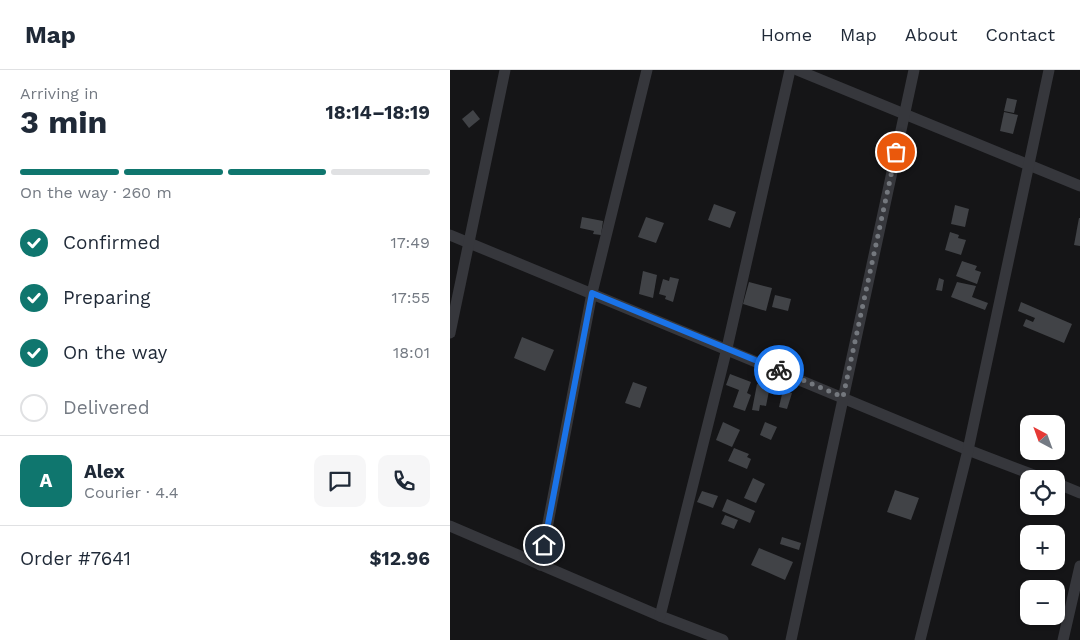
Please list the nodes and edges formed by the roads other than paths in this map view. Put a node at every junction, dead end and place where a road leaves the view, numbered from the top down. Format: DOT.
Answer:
graph roads {
  1 [pos="505,70"];
  2 [pos="647,70"];
  3 [pos="790,70"];
  4 [pos="797,70"];
  5 [pos="914,70"];
  6 [pos="1049,70"];
  7 [pos="904,114"];
  8 [pos="1030,166"];
  9 [pos="1080,186"];
  10 [pos="450,235"];
  11 [pos="469,243"];
  12 [pos="592,293"];
  13 [pos="450,333"];
  14 [pos="727,348"];
  15 [pos="843,397"];
  16 [pos="968,450"];
  17 [pos="1020,470"];
  18 [pos="1065,486"];
  19 [pos="1080,492"];
  20 [pos="450,526"];
  21 [pos="540,565"];
  22 [pos="1080,566"];
  23 [pos="660,616"];
  24 [pos="709,638"];
  25 [pos="723,640"];
  26 [pos="791,640"];
  27 [pos="920,640"];
  28 [pos="1063,640"];
  1 -- 11 [label="street"];
  2 -- 12 [label="street"];
  3 -- 14 [label="street"];
  4 -- 7 [label="street"];
  5 -- 7 [label="street"];
  6 -- 8 [label="street"];
  7 -- 8 [label="street"];
  7 -- 15 [label="street"];
  8 -- 9 [label="street"];
  8 -- 16 [label="street"];
  10 -- 11 [label="street"];
  11 -- 12 [label="street"];
  11 -- 13 [label="street"];
  12 -- 14 [label="street"];
  12 -- 21 [label="street"];
  14 -- 15 [label="street"];
  14 -- 23 [label="street"];
  15 -- 16 [label="street"];
  15 -- 26 [label="street"];
  16 -- 17 [label="street"];
  16 -- 27 [label="street"];
  18 -- 19 [label="street"];
  20 -- 21 [label="street"];
  21 -- 23 [label="street"];
  22 -- 28 [label="street"];
  23 -- 24 [label="street"];
  24 -- 25 [label="street"];
}
